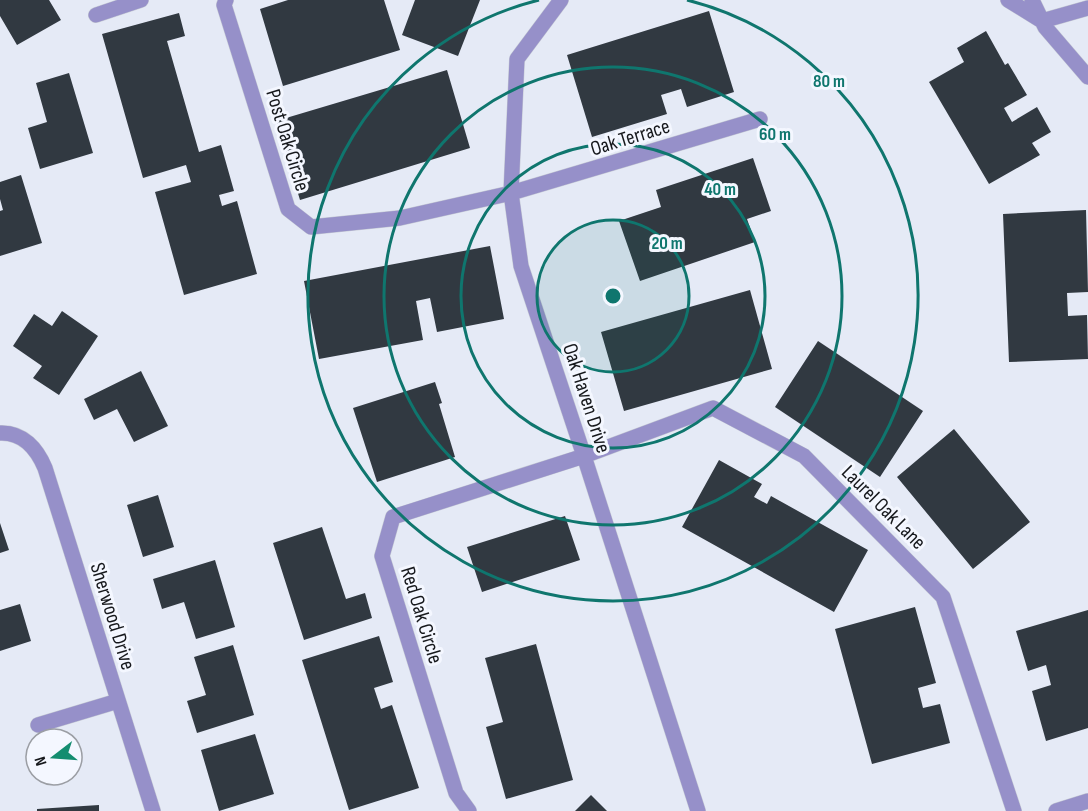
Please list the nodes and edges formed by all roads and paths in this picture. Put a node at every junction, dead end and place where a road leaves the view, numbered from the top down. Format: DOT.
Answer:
graph roads {
  1 [pos="141,0"];
  2 [pos="226,0"];
  3 [pos="561,0"];
  4 [pos="1008,0"];
  5 [pos="1032,0"];
  6 [pos="1088,8"];
  7 [pos="96,15"];
  8 [pos="1042,21"];
  9 [pos="1088,77"];
  10 [pos="760,119"];
  11 [pos="511,193"];
  12 [pos="0,433"];
  13 [pos="584,456"];
  14 [pos="118,701"];
  15 [pos="38,725"];
  16 [pos="1088,801"];
  17 [pos="153,811"];
  18 [pos="469,811"];
  19 [pos="698,811"];
  20 [pos="1014,811"];
  21 [pos="1056,811"];
  1 -- 7 [label="street"];
  2 -- 11 [label="street, Post Oak Circle"];
  3 -- 11 [label="street, Oak Haven Drive"];
  4 -- 8 [label="street"];
  5 -- 8 [label="street"];
  6 -- 8 [label="street"];
  8 -- 9 [label="street"];
  10 -- 11 [label="street, Oak Terrace"];
  11 -- 13 [label="street, Oak Haven Drive"];
  12 -- 14 [label="street, Sherwood Drive"];
  13 -- 18 [label="street, Red Oak Circle"];
  13 -- 19 [label="street, Oak Haven Drive"];
  13 -- 20 [label="street, Laurel Oak Lane"];
  14 -- 15 [label="street"];
  14 -- 17 [label="street, Sherwood Drive"];
  16 -- 21 [label="street"];
}
